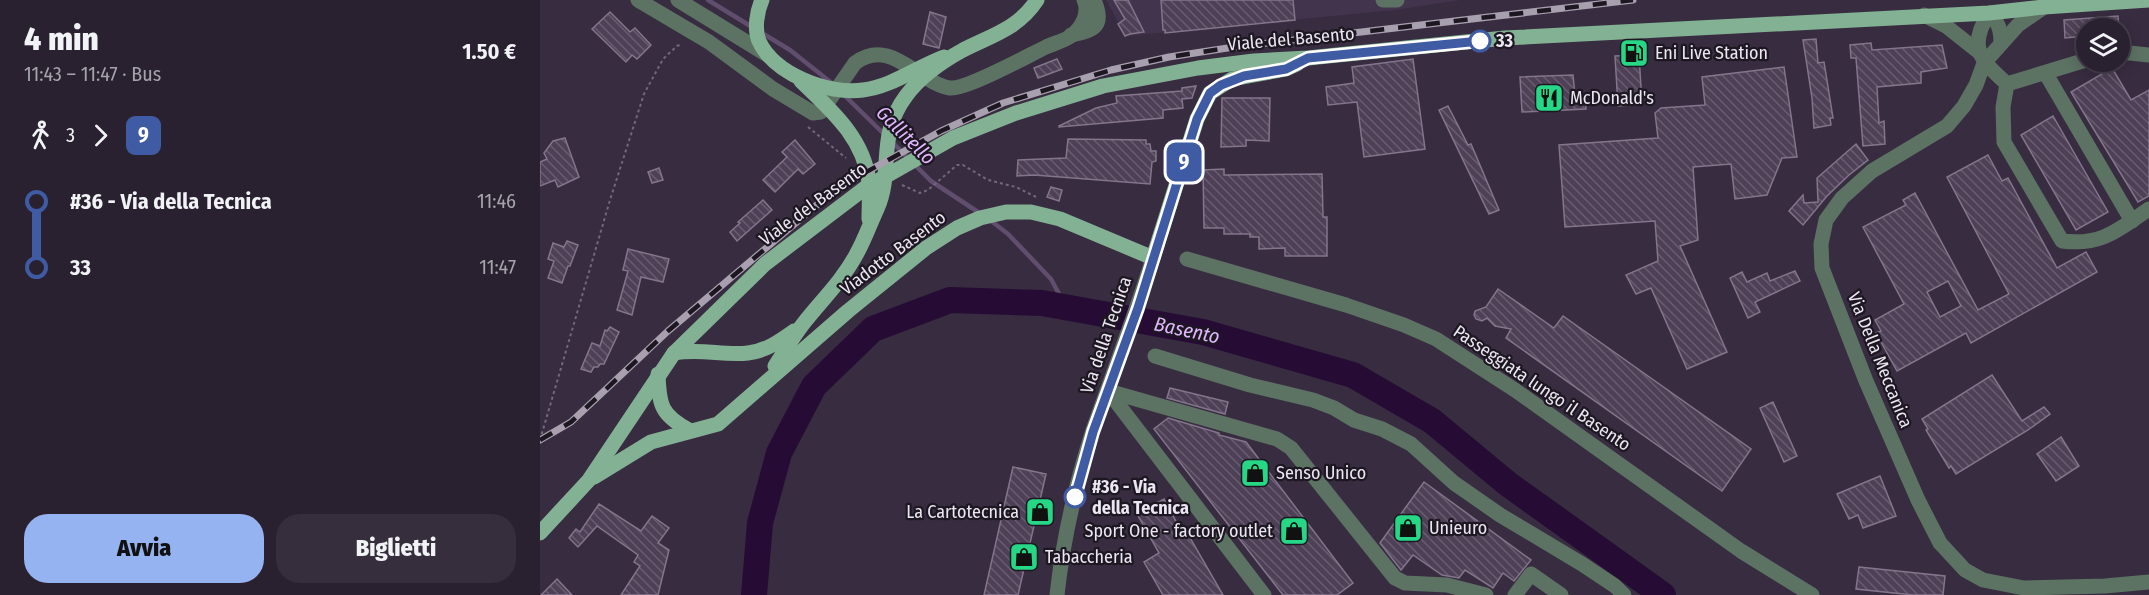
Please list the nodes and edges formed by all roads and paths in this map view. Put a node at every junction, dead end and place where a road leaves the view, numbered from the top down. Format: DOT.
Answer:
graph roads {
  1 [pos="638,0"];
  2 [pos="1036,0"];
  3 [pos="1084,0"];
  4 [pos="1094,0"];
  5 [pos="1383,0"];
  6 [pos="1397,0"];
  7 [pos="2149,0"];
  8 [pos="761,1"];
  9 [pos="681,2"];
  10 [pos="2089,2"];
  11 [pos="2044,7"];
  12 [pos="1989,13"];
  13 [pos="1924,15"];
  14 [pos="1071,35"];
  15 [pos="2001,44"];
  16 [pos="961,51"];
  17 [pos="2130,53"];
  18 [pos="2149,55"];
  19 [pos="769,56"];
  20 [pos="1308,58"];
  21 [pos="1982,58"];
  22 [pos="663,59"];
  23 [pos="2076,64"];
  24 [pos="1175,72"];
  25 [pos="793,74"];
  26 [pos="2046,74"];
  27 [pos="2007,84"];
  28 [pos="1210,93"];
  29 [pos="2149,209"];
  30 [pos="2132,220"];
  31 [pos="869,225"];
  32 [pos="1153,258"];
  33 [pos="1187,259"];
  34 [pos="803,324"];
  35 [pos="674,353"];
  36 [pos="1155,356"];
  37 [pos="658,374"];
  38 [pos="764,383"];
  39 [pos="1108,391"];
  40 [pos="689,430"];
  41 [pos="540,440"];
  42 [pos="589,480"];
  43 [pos="540,533"];
  44 [pos="2149,582"];
  45 [pos="2105,590"];
  46 [pos="1057,595"];
  47 [pos="1264,595"];
  48 [pos="1486,595"];
  49 [pos="1515,595"];
  50 [pos="1561,595"];
  51 [pos="1624,595"];
  52 [pos="1812,595"];
  1 -- 14 [label="street"];
  2 -- 16 [label="main road"];
  3 -- 14 [label="street"];
  4 -- 14 [label="street"];
  5 -- 6 [label="street"];
  7 -- 10 [label="main road, Viale del Basento"];
  8 -- 19 [label="main road"];
  9 -- 19 [label="street"];
  10 -- 11 [label="main road, Viale del Basento"];
  11 -- 12 [label="main road, Viale del Basento"];
  11 -- 15 [label="street"];
  12 -- 13 [label="main road, Viale del Basento"];
  12 -- 15 [label="street"];
  12 -- 21 [label="street"];
  13 -- 20 [label="main road, Viale del Basento"];
  13 -- 21 [label="street"];
  15 -- 21 [label="street"];
  16 -- 25 [label="main road"];
  16 -- 31 [label="main road"];
  17 -- 18 [label="street"];
  19 -- 25 [label="main road"];
  20 -- 24 [label="main road, Viale del Basento"];
  20 -- 28 [label="main road"];
  21 -- 27 [label="street"];
  21 -- 45 [label="street, Via Della Meccanica"];
  22 -- 41 [label="path"];
  23 -- 26 [label="street"];
  24 -- 28 [label="main road"];
  24 -- 35 [label="main road, Viale del Basento"];
  25 -- 31 [label="main road"];
  26 -- 27 [label="street"];
  26 -- 30 [label="street"];
  27 -- 30 [label="street"];
  28 -- 32 [label="main road, Via della Tecnica"];
  29 -- 30 [label="street"];
  31 -- 34 [label="main road"];
  32 -- 38 [label="main road, Viadotto Basento"];
  32 -- 39 [label="street, Via della Tecnica"];
  33 -- 52 [label="street, Passeggiata lungo il Basento"];
  34 -- 35 [label="main road"];
  34 -- 38 [label="main road"];
  35 -- 37 [label="main road, Viale del Basento"];
  36 -- 51 [label="street"];
  37 -- 40 [label="main road"];
  37 -- 42 [label="main road, Viale del Basento"];
  38 -- 40 [label="main road, Viadotto Basento"];
  39 -- 46 [label="street, Via della Tecnica"];
  39 -- 47 [label="street"];
  39 -- 48 [label="street"];
  40 -- 42 [label="main road, Viale del Basento"];
  42 -- 43 [label="main road, Viale del Basento"];
  44 -- 45 [label="street, Via Della Meccanica"];
  49 -- 50 [label="street"];
}
